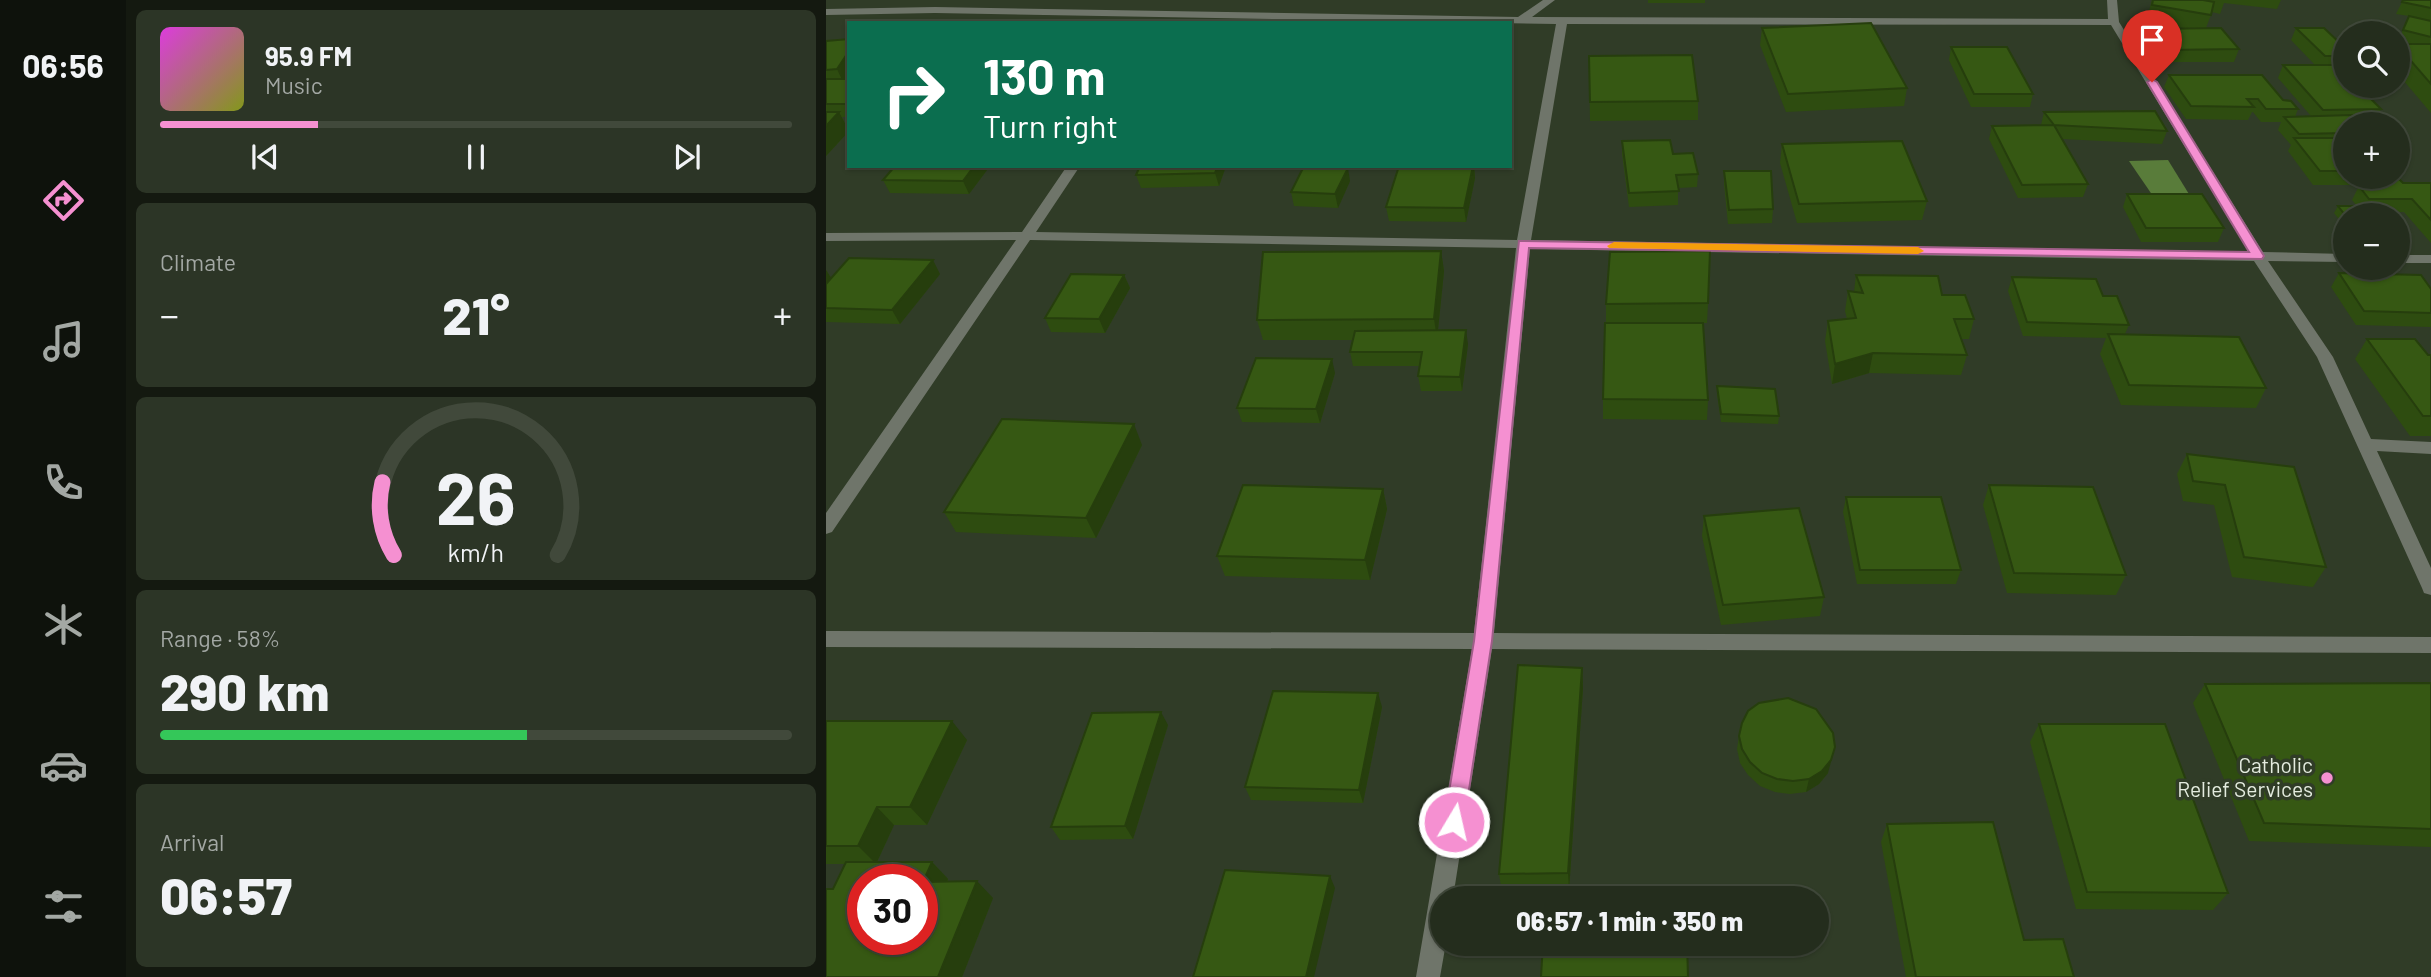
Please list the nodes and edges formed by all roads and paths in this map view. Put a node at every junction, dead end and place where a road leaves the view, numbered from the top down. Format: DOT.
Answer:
graph roads {
  1 [pos="962,0"];
  2 [pos="1550,0"];
  3 [pos="2112,0"];
  4 [pos="935,10"];
  5 [pos="826,12"];
  6 [pos="1172,18"];
  7 [pos="1521,20"];
  8 [pos="1562,21"];
  9 [pos="2114,22"];
  10 [pos="1073,168"];
  11 [pos="1028,236"];
  12 [pos="826,237"];
  13 [pos="1523,244"];
  14 [pos="2258,256"];
  15 [pos="2333,258"];
  16 [pos="2410,259"];
  17 [pos="2431,260"];
  18 [pos="2365,444"];
  19 [pos="2431,448"];
  20 [pos="826,527"];
  21 [pos="2431,588"];
  22 [pos="826,639"];
  23 [pos="1483,641"];
  24 [pos="2431,645"];
  25 [pos="1429,977"];
  1 -- 4 [label="street"];
  2 -- 7 [label="street"];
  3 -- 9 [label="street"];
  4 -- 5 [label="street"];
  4 -- 6 [label="street"];
  6 -- 7 [label="street"];
  7 -- 8 [label="street"];
  8 -- 9 [label="street"];
  8 -- 13 [label="street"];
  9 -- 14 [label="street"];
  10 -- 11 [label="street"];
  11 -- 12 [label="street"];
  11 -- 13 [label="street"];
  11 -- 20 [label="street"];
  13 -- 14 [label="street"];
  13 -- 23 [label="street"];
  14 -- 15 [label="street"];
  14 -- 18 [label="street"];
  16 -- 17 [label="street"];
  18 -- 19 [label="street"];
  18 -- 21 [label="street"];
  22 -- 23 [label="street"];
  23 -- 24 [label="street"];
  23 -- 25 [label="street"];
}
